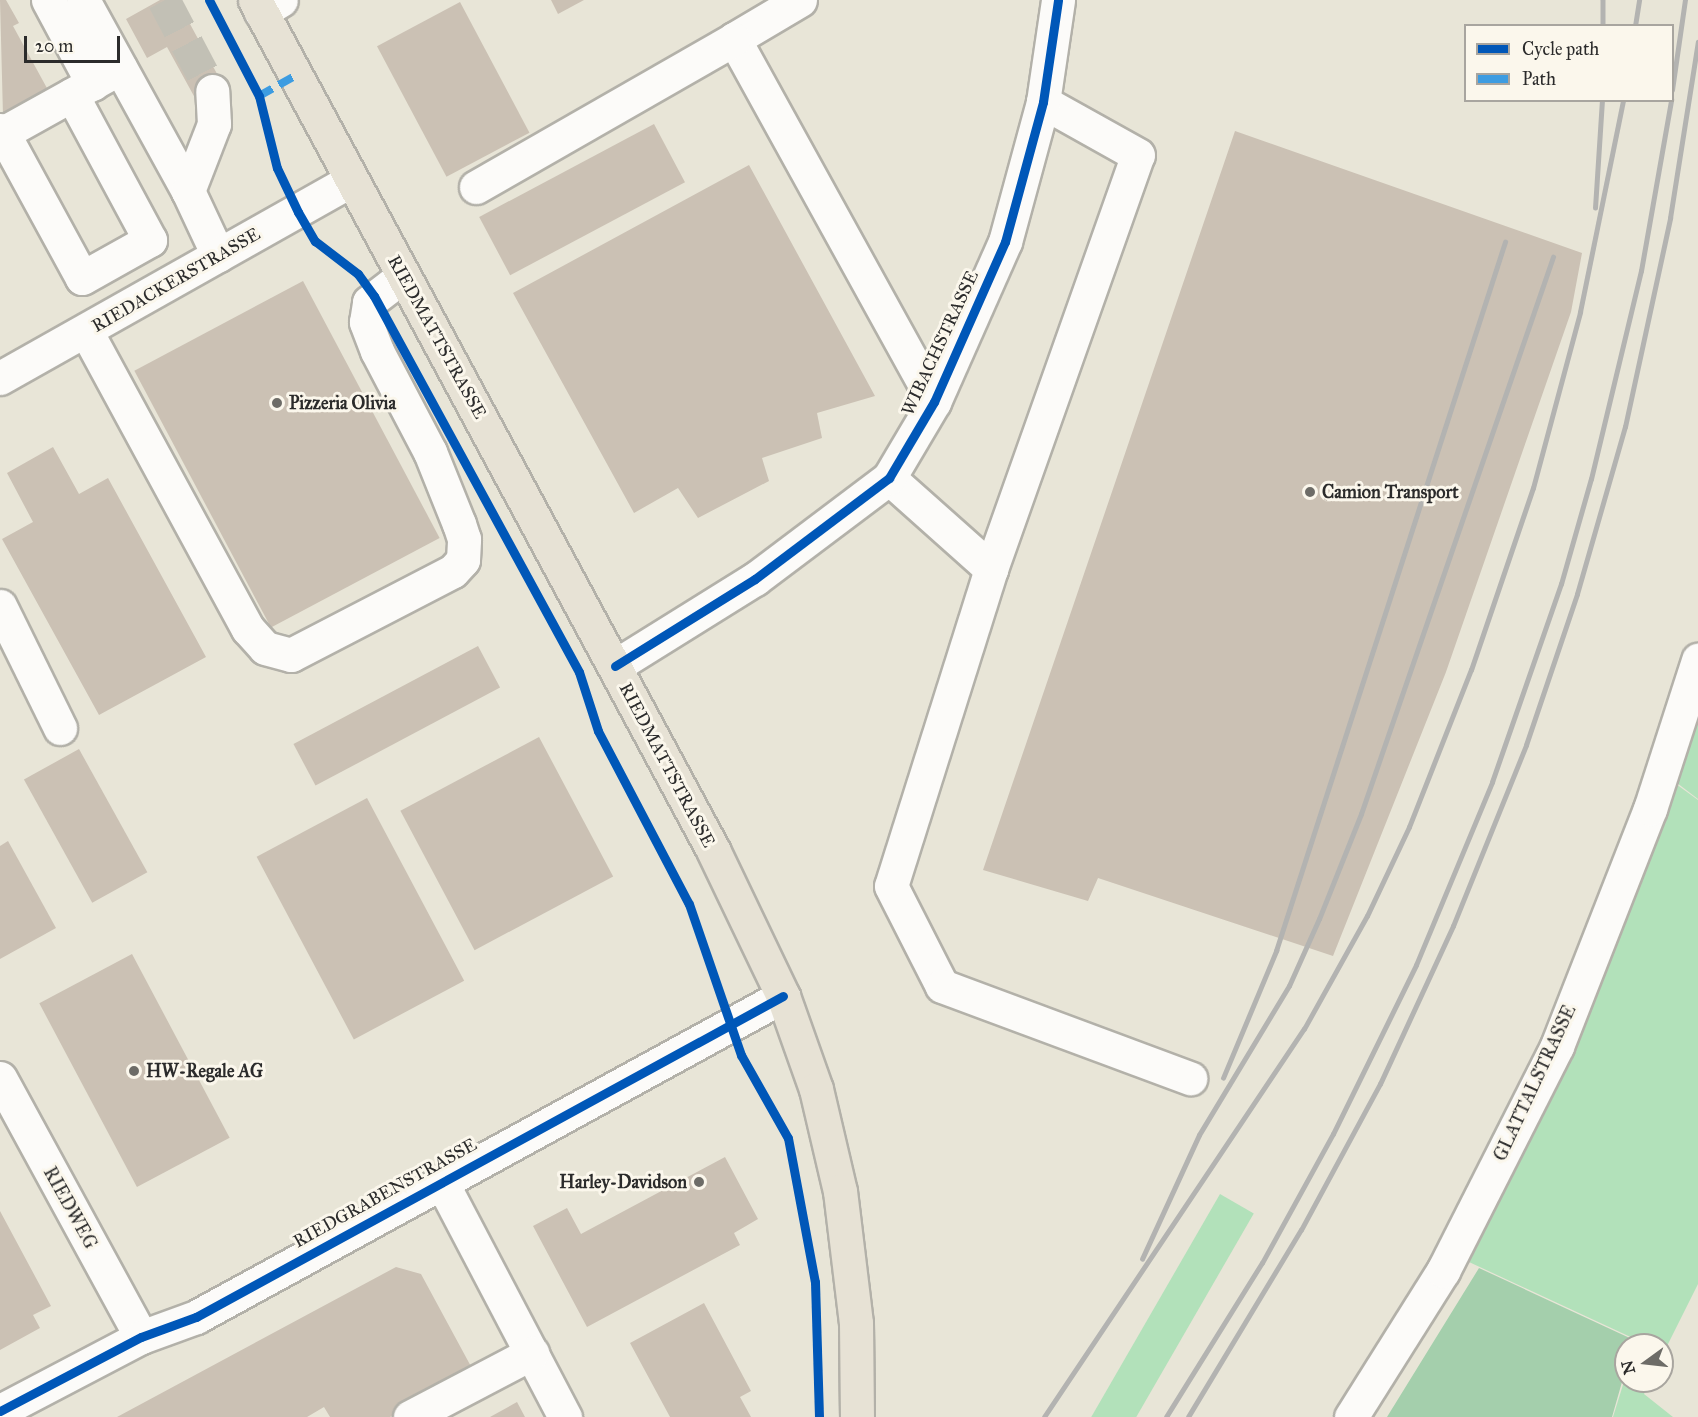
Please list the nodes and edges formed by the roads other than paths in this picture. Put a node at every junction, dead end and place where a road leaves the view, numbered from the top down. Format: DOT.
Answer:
graph roads {
  1 [pos="48,0"];
  2 [pos="83,0"];
  3 [pos="800,0"];
  4 [pos="1058,0"];
  5 [pos="266,4"];
  6 [pos="734,39"];
  7 [pos="95,82"];
  8 [pos="212,91"];
  9 [pos="1043,102"];
  10 [pos="2,131"];
  11 [pos="351,180"];
  12 [pos="476,187"];
  13 [pos="188,191"];
  14 [pos="218,255"];
  15 [pos="403,276"];
  16 [pos="86,331"];
  17 [pos="0,378"];
  18 [pos="934,402"];
  19 [pos="888,478"];
  20 [pos="991,569"];
  21 [pos="0,606"];
  22 [pos="1698,660"];
  23 [pos="615,666"];
  24 [pos="60,728"];
  25 [pos="783,996"];
  26 [pos="0,1078"];
  27 [pos="1190,1078"];
  28 [pos="441,1180"];
  29 [pos="141,1337"];
  30 [pos="532,1353"];
  31 [pos="0,1411"];
  32 [pos="410,1417"];
  33 [pos="565,1417"];
  34 [pos="857,1417"];
  35 [pos="1351,1417"];
  1 -- 7 [label="street"];
  2 -- 7 [label="street"];
  3 -- 6 [label="street"];
  4 -- 9 [label="street, WIBACHSTRASSE"];
  5 -- 11 [label="main road, RIEDMATTSTRASSE"];
  6 -- 12 [label="street"];
  6 -- 18 [label="street"];
  7 -- 10 [label="street"];
  7 -- 10 [label="street"];
  7 -- 13 [label="street"];
  8 -- 13 [label="street"];
  9 -- 18 [label="street, WIBACHSTRASSE"];
  9 -- 20 [label="street"];
  11 -- 14 [label="street, RIEDACKERSTRASSE"];
  11 -- 15 [label="main road, RIEDMATTSTRASSE"];
  13 -- 14 [label="street"];
  14 -- 16 [label="street, RIEDACKERSTRASSE"];
  15 -- 16 [label="street"];
  15 -- 23 [label="main road, RIEDMATTSTRASSE"];
  16 -- 17 [label="street, RIEDACKERSTRASSE"];
  18 -- 19 [label="street, WIBACHSTRASSE"];
  19 -- 20 [label="street"];
  19 -- 23 [label="street, WIBACHSTRASSE"];
  20 -- 27 [label="street"];
  21 -- 24 [label="street"];
  22 -- 35 [label="street, GLATTALSTRASSE"];
  23 -- 25 [label="main road, RIEDMATTSTRASSE"];
  25 -- 28 [label="street, RIEDGRABENSTRASSE"];
  25 -- 34 [label="main road, RIEDMATTSTRASSE"];
  26 -- 29 [label="street, RIEDWEG"];
  28 -- 29 [label="street, RIEDGRABENSTRASSE"];
  28 -- 30 [label="street"];
  29 -- 31 [label="street, RIEDGRABENSTRASSE"];
  30 -- 32 [label="street"];
  30 -- 33 [label="street"];
}
